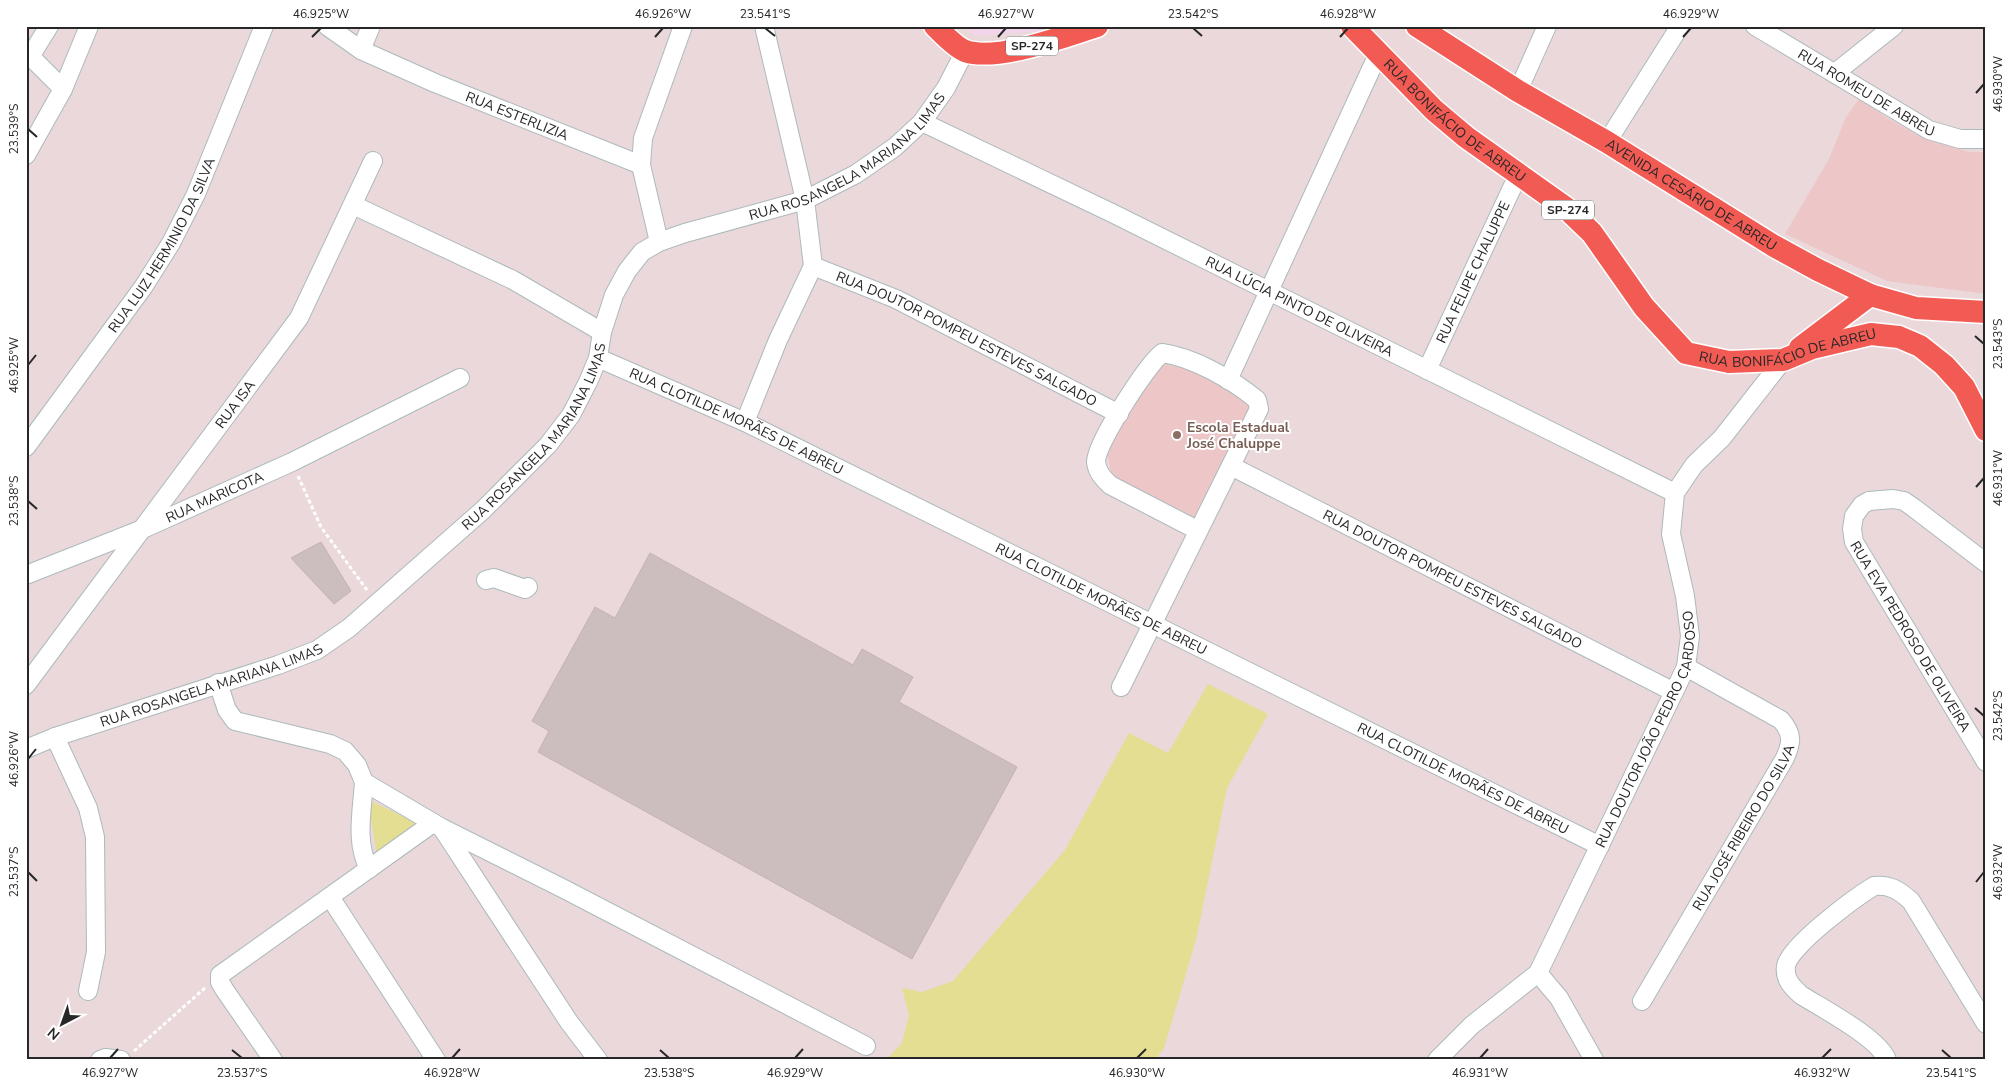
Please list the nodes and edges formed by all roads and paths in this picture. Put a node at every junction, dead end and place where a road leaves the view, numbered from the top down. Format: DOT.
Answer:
graph roads {
  1 [pos="49,26"];
  2 [pos="89,26"];
  3 [pos="264,26"];
  4 [pos="327,26"];
  5 [pos="371,26"];
  6 [pos="764,26"];
  7 [pos="935,26"];
  8 [pos="1097,26"];
  9 [pos="1352,26"];
  10 [pos="1416,26"];
  11 [pos="1547,26"];
  12 [pos="1680,26"];
  13 [pos="1755,26"];
  14 [pos="1894,26"];
  15 [pos="677,28"];
  16 [pos="361,50"];
  17 [pos="965,50"];
  18 [pos="1379,52"];
  19 [pos="1835,73"];
  20 [pos="63,89"];
  21 [pos="1518,91"];
  22 [pos="922,122"];
  23 [pos="31,136"];
  24 [pos="1986,138"];
  25 [pos="1607,142"];
  26 [pos="26,155"];
  27 [pos="372,160"];
  28 [pos="641,165"];
  29 [pos="1518,176"];
  30 [pos="805,200"];
  31 [pos="352,205"];
  32 [pos="659,242"];
  33 [pos="813,266"];
  34 [pos="1269,292"];
  35 [pos="1870,295"];
  36 [pos="1986,312"];
  37 [pos="602,332"];
  38 [pos="598,358"];
  39 [pos="1783,360"];
  40 [pos="1427,370"];
  41 [pos="460,378"];
  42 [pos="1228,380"];
  43 [pos="1119,414"];
  44 [pos="746,422"];
  45 [pos="1986,430"];
  46 [pos="26,447"];
  47 [pos="292,462"];
  48 [pos="1231,466"];
  49 [pos="1675,493"];
  50 [pos="145,528"];
  51 [pos="1197,530"];
  52 [pos="1986,563"];
  53 [pos="26,574"];
  54 [pos="486,580"];
  55 [pos="528,587"];
  56 [pos="377,604"];
  57 [pos="1151,623"];
  58 [pos="1686,667"];
  59 [pos="218,683"];
  60 [pos="26,685"];
  61 [pos="1121,686"];
  62 [pos="1674,692"];
  63 [pos="55,737"];
  64 [pos="26,749"];
  65 [pos="1986,762"];
  66 [pos="364,782"];
  67 [pos="438,826"];
  68 [pos="1600,846"];
  69 [pos="370,869"];
  70 [pos="330,897"];
  71 [pos="1538,972"];
  72 [pos="220,975"];
  73 [pos="88,991"];
  74 [pos="1642,1001"];
  75 [pos="1986,1024"];
  76 [pos="866,1046"];
  77 [pos="126,1056"];
  78 [pos="100,1060"];
  79 [pos="273,1060"];
  80 [pos="436,1060"];
  81 [pos="598,1060"];
  82 [pos="1437,1060"];
  83 [pos="1594,1060"];
  84 [pos="1887,1060"];
  1 -- 20 [label="street"];
  2 -- 20 [label="street"];
  3 -- 46 [label="street, RUA LUIZ HERMINIO DA SILVA"];
  4 -- 16 [label="street, RUA ESTERLIZIA"];
  5 -- 16 [label="street"];
  6 -- 30 [label="street"];
  7 -- 17 [label="main road"];
  8 -- 17 [label="main road, SP-274"];
  9 -- 18 [label="main road, RUA BONIFÁCIO DE ABREU / SP-274"];
  10 -- 21 [label="main road, AVENIDA CESÁRIO DE ABREU"];
  11 -- 21 [label="street"];
  12 -- 25 [label="street"];
  13 -- 19 [label="street, RUA ROMEU DE ABREU"];
  14 -- 19 [label="street"];
  15 -- 28 [label="street"];
  16 -- 28 [label="street, RUA ESTERLIZIA"];
  17 -- 22 [label="street, RUA ROSANGELA MARIANA LIMAS"];
  18 -- 29 [label="main road, RUA BONIFÁCIO DE ABREU / SP-274"];
  18 -- 34 [label="street"];
  19 -- 24 [label="street, RUA ROMEU DE ABREU"];
  20 -- 23 [label="street"];
  21 -- 25 [label="main road, AVENIDA CESÁRIO DE ABREU"];
  22 -- 30 [label="street, RUA ROSANGELA MARIANA LIMAS"];
  22 -- 34 [label="street, RUA LÚCIA PINTO DE OLIVEIRA"];
  23 -- 26 [label="street"];
  25 -- 35 [label="main road, AVENIDA CESÁRIO DE ABREU"];
  27 -- 31 [label="street, RUA ISA"];
  28 -- 32 [label="street"];
  29 -- 39 [label="main road, RUA BONIFÁCIO DE ABREU / SP-274"];
  29 -- 40 [label="street, RUA FELIPE CHALUPPE"];
  30 -- 32 [label="street, RUA ROSANGELA MARIANA LIMAS"];
  30 -- 33 [label="street"];
  31 -- 37 [label="street"];
  31 -- 50 [label="street, RUA ISA"];
  32 -- 37 [label="street, RUA ROSANGELA MARIANA LIMAS"];
  33 -- 43 [label="street, RUA DOUTOR POMPEU ESTEVES SALGADO"];
  33 -- 44 [label="street"];
  34 -- 40 [label="street, RUA LÚCIA PINTO DE OLIVEIRA"];
  34 -- 42 [label="street"];
  35 -- 36 [label="main road, AVENIDA CESÁRIO DE ABREU"];
  35 -- 39 [label="main road"];
  37 -- 38 [label="street, RUA ROSANGELA MARIANA LIMAS"];
  38 -- 44 [label="street, RUA CLOTILDE MORÃES DE ABREU"];
  38 -- 56 [label="street, RUA ROSANGELA MARIANA LIMAS"];
  39 -- 45 [label="main road, RUA BONIFÁCIO DE ABREU / SP-274"];
  39 -- 49 [label="street, RUA DOUTOR JOÃO PEDRO CARDOSO"];
  40 -- 49 [label="street, RUA LÚCIA PINTO DE OLIVEIRA"];
  41 -- 47 [label="street, RUA MARICOTA"];
  42 -- 43 [label="street"];
  42 -- 48 [label="street"];
  43 -- 51 [label="street"];
  44 -- 57 [label="street, RUA CLOTILDE MORÃES DE ABREU"];
  47 -- 50 [label="street, RUA MARICOTA"];
  47 -- 56 [label="path"];
  48 -- 51 [label="street"];
  48 -- 62 [label="street, RUA DOUTOR POMPEU ESTEVES SALGADO"];
  49 -- 58 [label="street, RUA DOUTOR JOÃO PEDRO CARDOSO"];
  50 -- 53 [label="street"];
  50 -- 60 [label="street, RUA MARICOTA"];
  51 -- 57 [label="street"];
  52 -- 65 [label="street, RUA EVA PEDROSO DE OLIVEIRA"];
  54 -- 55 [label="street"];
  56 -- 59 [label="street, RUA ROSANGELA MARIANA LIMAS"];
  57 -- 61 [label="street"];
  57 -- 68 [label="street, RUA CLOTILDE MORÃES DE ABREU"];
  58 -- 62 [label="street, RUA DOUTOR JOÃO PEDRO CARDOSO"];
  58 -- 74 [label="street, RUA JOSÉ RIBEIRO DO SILVA"];
  59 -- 63 [label="street, RUA ROSANGELA MARIANA LIMAS"];
  59 -- 66 [label="street"];
  62 -- 68 [label="street, RUA DOUTOR JOÃO PEDRO CARDOSO"];
  63 -- 64 [label="street, RUA ROSANGELA MARIANA LIMAS"];
  63 -- 73 [label="street"];
  66 -- 67 [label="street"];
  66 -- 69 [label="street"];
  67 -- 69 [label="street"];
  67 -- 76 [label="street"];
  67 -- 81 [label="street"];
  68 -- 71 [label="street, RUA DOUTOR JOÃO PEDRO CARDOSO"];
  69 -- 70 [label="street"];
  70 -- 72 [label="street"];
  70 -- 80 [label="street"];
  71 -- 82 [label="street"];
  71 -- 83 [label="street"];
  72 -- 77 [label="path"];
  72 -- 79 [label="street"];
  75 -- 84 [label="street"];
  77 -- 78 [label="street"];
}
